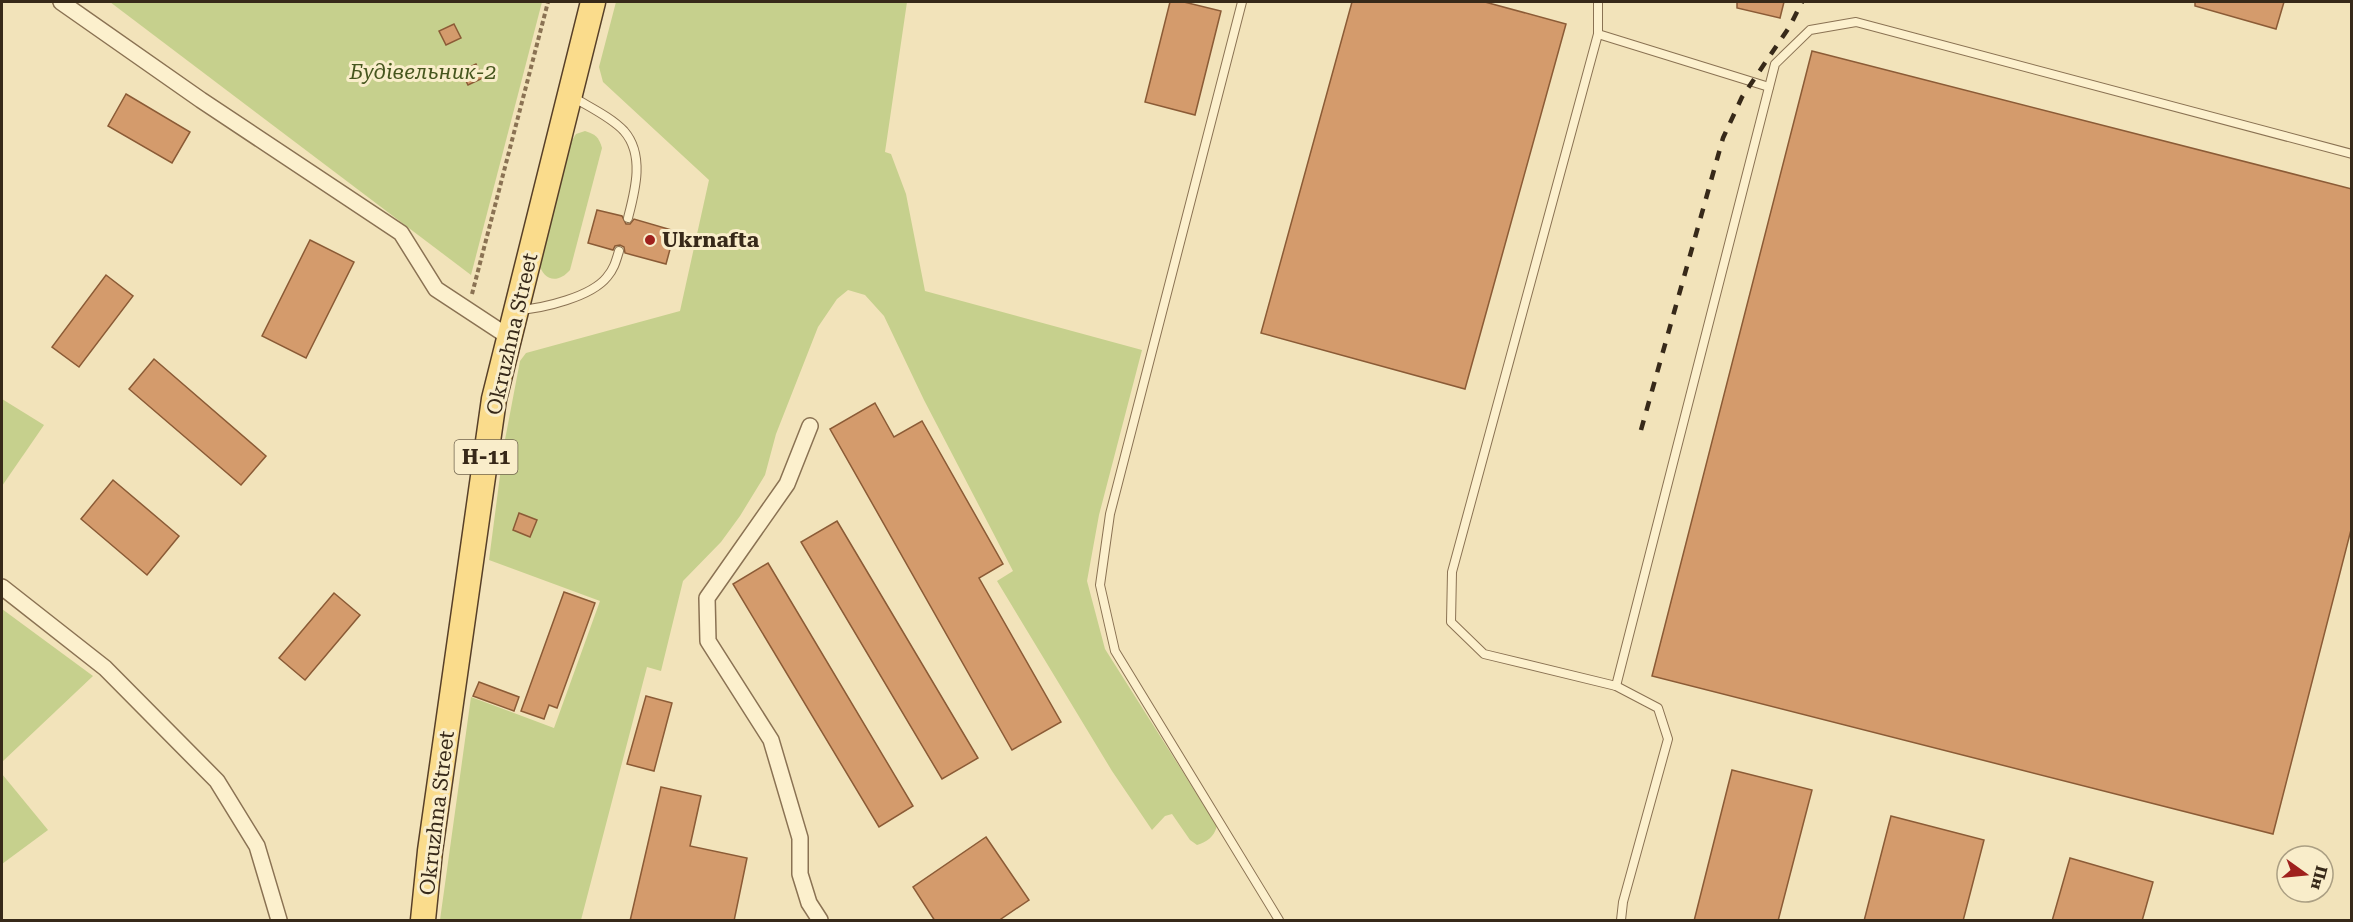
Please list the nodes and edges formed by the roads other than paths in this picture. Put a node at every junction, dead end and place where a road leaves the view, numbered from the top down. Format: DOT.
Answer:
graph roads {
  1 [pos="61,2"];
  2 [pos="593,2"];
  3 [pos="1242,2"];
  4 [pos="1598,2"];
  5 [pos="1598,34"];
  6 [pos="1769,87"];
  7 [pos="569,94"];
  8 [pos="2352,154"];
  9 [pos="628,218"];
  10 [pos="619,251"];
  11 [pos="516,310"];
  12 [pos="509,338"];
  13 [pos="810,426"];
  14 [pos="2,587"];
  15 [pos="1616,686"];
  16 [pos="279,921"];
  17 [pos="423,921"];
  18 [pos="820,921"];
  19 [pos="1279,921"];
  20 [pos="1621,921"];
  1 -- 12 [label="street"];
  2 -- 7 [label="main road, Okruzhna Street / Н-11"];
  3 -- 19 [label="lane"];
  4 -- 5 [label="lane"];
  5 -- 6 [label="lane"];
  5 -- 15 [label="lane"];
  6 -- 8 [label="lane"];
  6 -- 15 [label="lane"];
  7 -- 9 [label="lane"];
  7 -- 11 [label="main road, Okruzhna Street / Н-11"];
  10 -- 11 [label="lane"];
  11 -- 12 [label="main road, Okruzhna Street / Н-11"];
  12 -- 17 [label="main road, Okruzhna Street / Н-11"];
  13 -- 18 [label="street"];
  14 -- 16 [label="street"];
  15 -- 20 [label="lane"];
}
